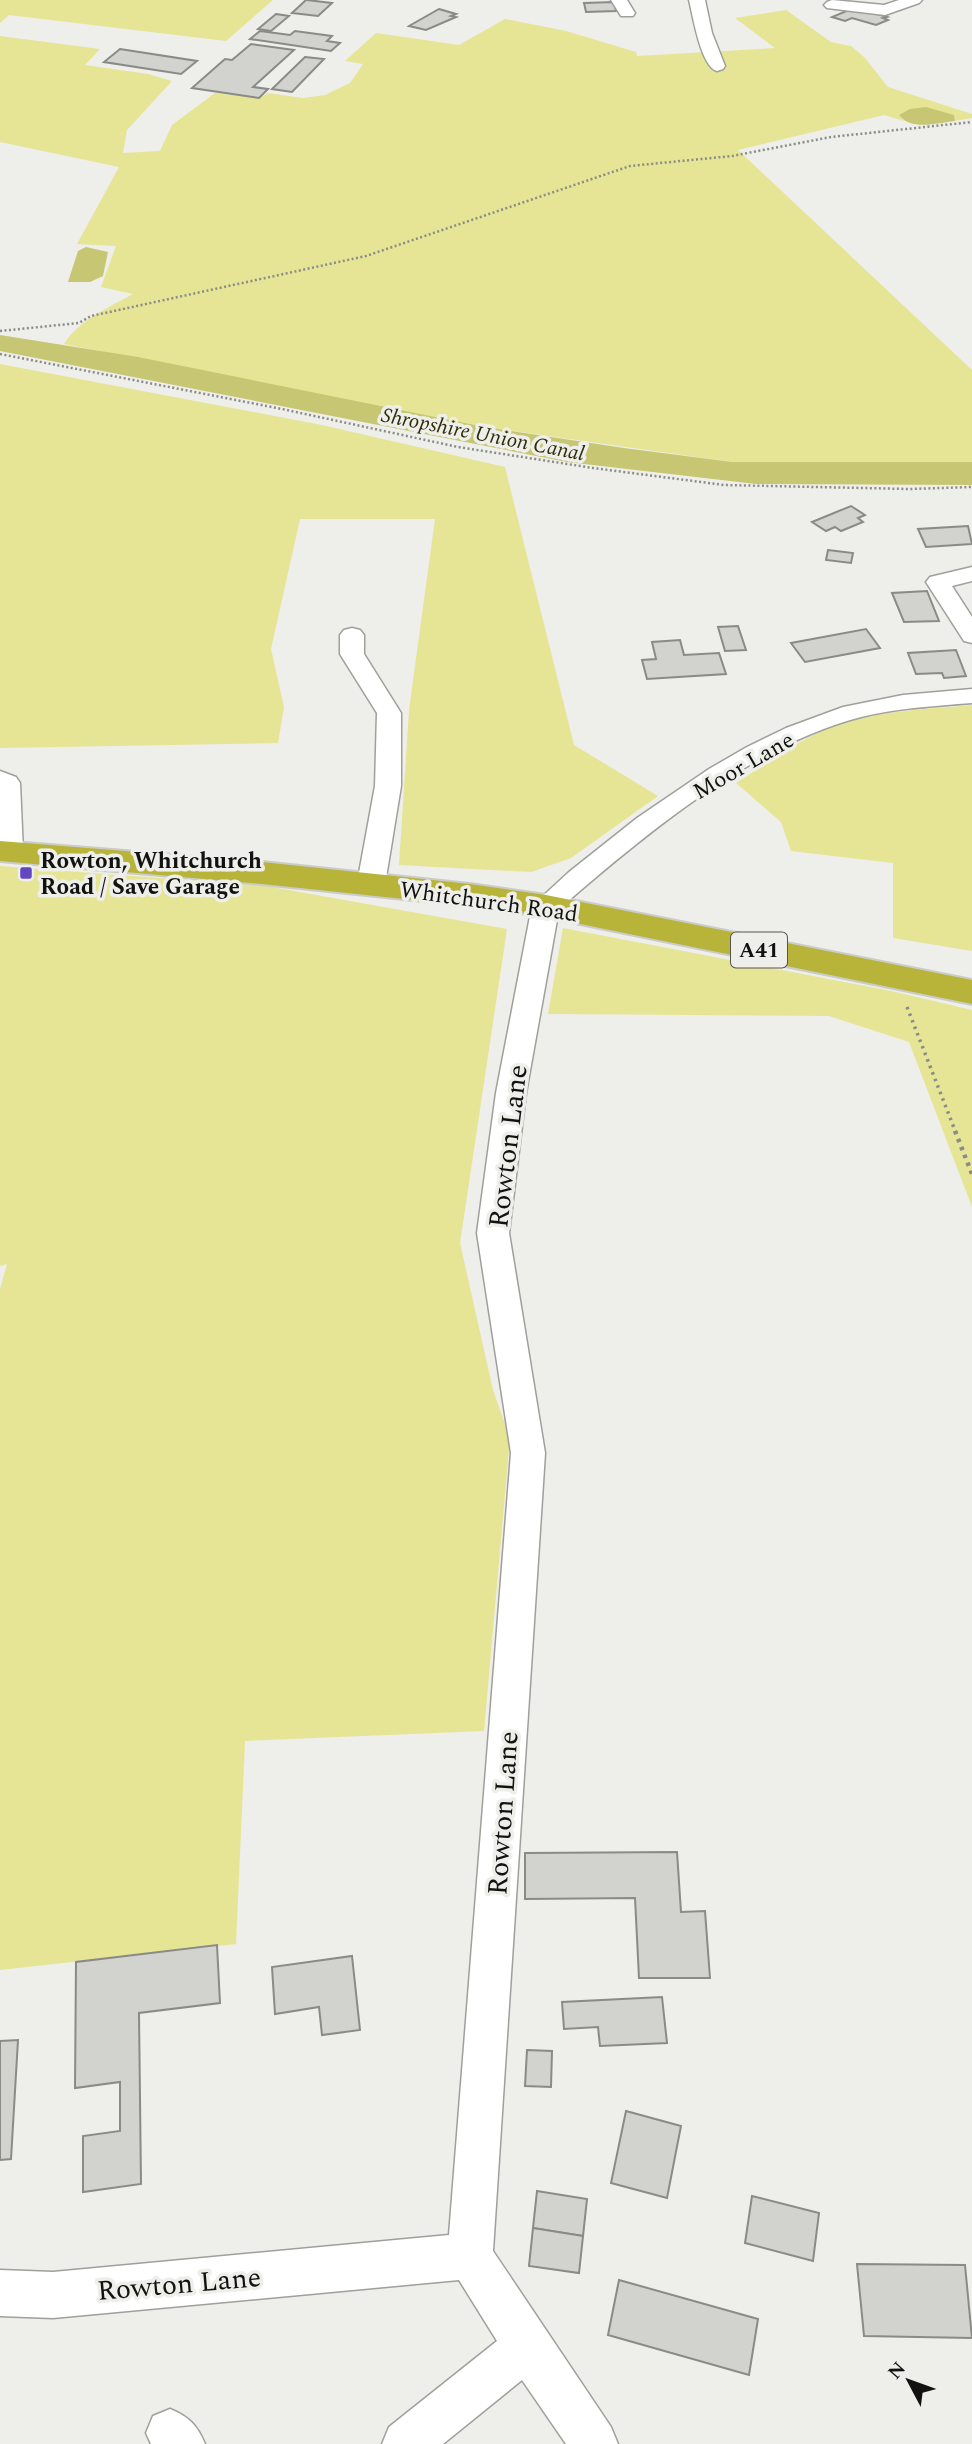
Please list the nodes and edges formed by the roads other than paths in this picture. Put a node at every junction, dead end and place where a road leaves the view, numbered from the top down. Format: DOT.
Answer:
graph roads {
  1 [pos="697,0"];
  2 [pos="914,0"];
  3 [pos="832,5"];
  4 [pos="717,66"];
  5 [pos="972,575"];
  6 [pos="352,635"];
  7 [pos="972,636"];
  8 [pos="972,696"];
  9 [pos="0,779"];
  10 [pos="5,852"];
  11 [pos="371,884"];
  12 [pos="546,906"];
  13 [pos="972,992"];
  14 [pos="470,2256"];
  15 [pos="0,2293"];
  16 [pos="527,2346"];
  17 [pos="599,2440"];
  18 [pos="406,2444"];
  1 -- 4 [label="street"];
  2 -- 3 [label="street"];
  5 -- 7 [label="street"];
  6 -- 11 [label="street"];
  8 -- 12 [label="street, Moor Lane"];
  9 -- 10 [label="street"];
  10 -- 11 [label="highway, Whitchurch Road / A41"];
  11 -- 12 [label="highway, Whitchurch Road / A41"];
  12 -- 13 [label="highway, Whitchurch Road / A41"];
  12 -- 14 [label="street, Rowton Lane"];
  14 -- 15 [label="street, Rowton Lane"];
  14 -- 16 [label="street"];
  16 -- 17 [label="street"];
  16 -- 18 [label="street"];
}
